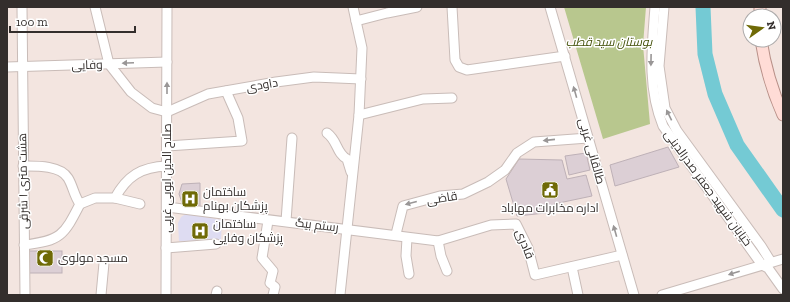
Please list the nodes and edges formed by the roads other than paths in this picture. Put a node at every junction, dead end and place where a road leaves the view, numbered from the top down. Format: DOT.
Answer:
graph roads {
  1 [pos="22,7"];
  2 [pos="95,7"];
  3 [pos="167,7"];
  4 [pos="353,7"];
  5 [pos="417,7"];
  6 [pos="452,7"];
  7 [pos="550,7"];
  8 [pos="655,7"];
  9 [pos="664,7"];
  10 [pos="356,22"];
  11 [pos="762,48"];
  12 [pos="564,56"];
  13 [pos="167,62"];
  14 [pos="109,64"];
  15 [pos="7,67"];
  16 [pos="22,67"];
  17 [pos="361,78"];
  18 [pos="226,91"];
  19 [pos="452,98"];
  20 [pos="167,112"];
  21 [pos="783,114"];
  22 [pos="359,115"];
  23 [pos="327,132"];
  24 [pos="292,138"];
  25 [pos="588,138"];
  26 [pos="167,146"];
  27 [pos="23,166"];
  28 [pos="167,166"];
  29 [pos="352,177"];
  30 [pos="115,198"];
  31 [pos="80,204"];
  32 [pos="140,204"];
  33 [pos="167,207"];
  34 [pos="268,220"];
  35 [pos="286,221"];
  36 [pos="347,228"];
  37 [pos="396,234"];
  38 [pos="407,238"];
  39 [pos="438,241"];
  40 [pos="216,244"];
  41 [pos="24,245"];
  42 [pos="166,248"];
  43 [pos="622,255"];
  44 [pos="783,259"];
  45 [pos="104,263"];
  46 [pos="767,265"];
  47 [pos="572,267"];
  48 [pos="447,271"];
  49 [pos="409,274"];
  50 [pos="783,289"];
  51 [pos="24,295"];
  52 [pos="101,295"];
  53 [pos="166,295"];
  54 [pos="273,295"];
  55 [pos="340,295"];
  56 [pos="578,295"];
  57 [pos="634,295"];
  58 [pos="662,295"];
  1 -- 16 [label="street, هشت متری ۱ شرقی"];
  2 -- 14 [label="street"];
  3 -- 13 [label="street, صلاح الدین ایوبی غریی"];
  4 -- 10 [label="street"];
  5 -- 10 [label="street"];
  6 -- 12 [label="street"];
  7 -- 12 [label="street, طالقانی غربی"];
  8 -- 46 [label="street, خیابان شهید جعفر صدرالدینی, one-way"];
  46 -- 9 [label="street, خیابان شهید جعفر صدرالدینی, one-way"];
  10 -- 17 [label="street"];
  11 -- 21 [label="main road"];
  25 -- 12 [label="street, طالقانی غربی, one-way"];
  13 -- 14 [label="street, وفایی, one-way"];
  20 -- 13 [label="street, صلاح الدین ایوبی غریی, one-way"];
  14 -- 16 [label="street, وفایی"];
  14 -- 20 [label="street"];
  15 -- 16 [label="street, وفایی"];
  16 -- 27 [label="street, هشت متری ۱ شرقی"];
  17 -- 18 [label="street, داودی"];
  17 -- 22 [label="street"];
  18 -- 20 [label="street, داودی"];
  18 -- 26 [label="street"];
  19 -- 22 [label="street"];
  20 -- 26 [label="street, صلاح الدین ایوبی غریی"];
  22 -- 29 [label="street"];
  23 -- 29 [label="street"];
  24 -- 35 [label="street"];
  25 -- 37 [label="street, قاضی, one-way"];
  43 -- 25 [label="street, طالقانی غربی, one-way"];
  26 -- 28 [label="street, صلاح الدین ایوبی غریی"];
  27 -- 31 [label="street"];
  27 -- 41 [label="street, هشت متری ۱ شرقی"];
  28 -- 30 [label="street"];
  28 -- 33 [label="street, صلاح الدین ایوبی غریی"];
  29 -- 36 [label="street"];
  30 -- 31 [label="street"];
  30 -- 32 [label="street"];
  31 -- 41 [label="street"];
  33 -- 34 [label="street, رستم بیگ"];
  33 -- 42 [label="street, صلاح الدین ایوبی غریی"];
  34 -- 35 [label="street, رستم بیگ"];
  34 -- 54 [label="street"];
  35 -- 36 [label="street, رستم بیگ"];
  36 -- 37 [label="street, رستم بیگ"];
  36 -- 55 [label="street"];
  37 -- 38 [label="street, قادری"];
  38 -- 39 [label="street, قادری"];
  38 -- 49 [label="street"];
  39 -- 47 [label="street, قادری"];
  39 -- 48 [label="street"];
  40 -- 42 [label="street"];
  41 -- 51 [label="street, هشت متری ۱ شرقی"];
  42 -- 53 [label="street, صلاح الدین ایوبی غریی"];
  43 -- 47 [label="street, قادری"];
  43 -- 57 [label="street, طالقانی غربی"];
  44 -- 46 [label="street"];
  45 -- 52 [label="street"];
  46 -- 50 [label="street, خیابان شهید جعفر صدرالدینی"];
  46 -- 58 [label="street, one-way"];
  47 -- 56 [label="street"];
}
